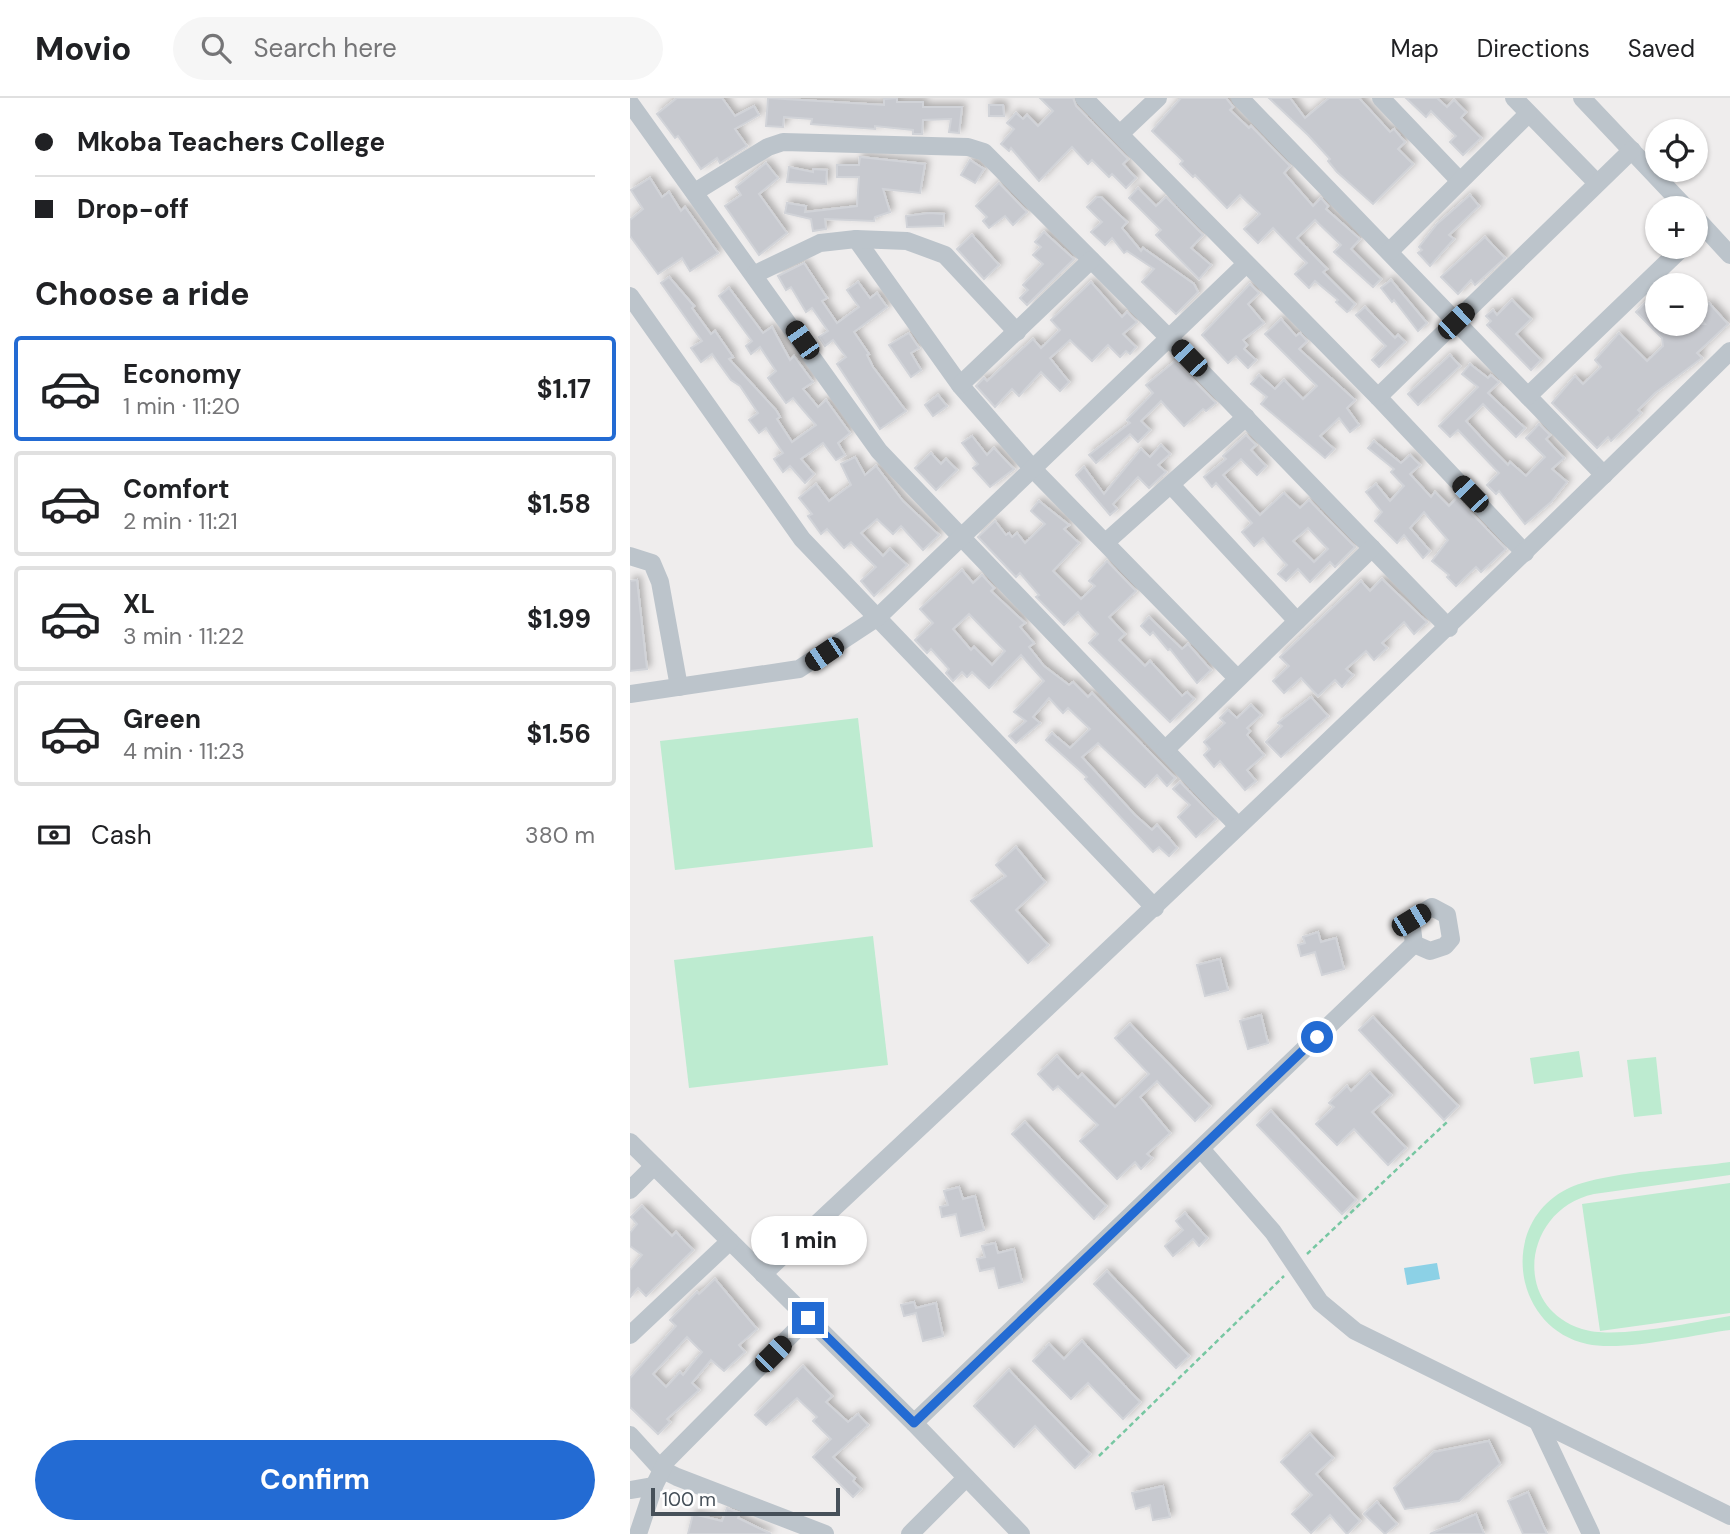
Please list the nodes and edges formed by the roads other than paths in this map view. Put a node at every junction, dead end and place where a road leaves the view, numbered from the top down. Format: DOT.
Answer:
graph roads {
  1 [pos="1084,98"];
  2 [pos="1158,98"];
  3 [pos="1240,98"];
  4 [pos="1381,98"];
  5 [pos="1514,98"];
  6 [pos="1582,98"];
  7 [pos="634,103"];
  8 [pos="1528,114"];
  9 [pos="1120,134"];
  10 [pos="1632,150"];
  11 [pos="1459,180"];
  12 [pos="1597,183"];
  13 [pos="695,192"];
  14 [pos="1675,196"];
  15 [pos="1708,236"];
  16 [pos="856,239"];
  17 [pos="1390,251"];
  18 [pos="1730,255"];
  19 [pos="1671,259"];
  20 [pos="1091,260"];
  21 [pos="1246,264"];
  22 [pos="755,274"];
  23 [pos="630,296"];
  24 [pos="1456,321"];
  25 [pos="1017,332"];
  26 [pos="1169,338"];
  27 [pos="1730,351"];
  28 [pos="960,385"];
  29 [pos="1528,396"];
  30 [pos="1378,397"];
  31 [pos="1246,417"];
  32 [pos="1032,468"];
  33 [pos="1604,475"];
  34 [pos="1171,485"];
  35 [pos="963,538"];
  36 [pos="1106,541"];
  37 [pos="1373,548"];
  38 [pos="1525,552"];
  39 [pos="630,556"];
  40 [pos="878,617"];
  41 [pos="1297,621"];
  42 [pos="1449,628"];
  43 [pos="1237,678"];
  44 [pos="679,687"];
  45 [pos="630,694"];
  46 [pos="1165,750"];
  47 [pos="1238,826"];
  48 [pos="1155,908"];
  49 [pos="1415,944"];
  50 [pos="630,1142"];
  51 [pos="1201,1149"];
  52 [pos="654,1167"];
  53 [pos="630,1190"];
  54 [pos="730,1241"];
  55 [pos="762,1274"];
  56 [pos="808,1318"];
  57 [pos="630,1335"];
  58 [pos="1538,1422"];
  59 [pos="914,1423"];
  60 [pos="630,1435"];
  61 [pos="661,1469"];
  62 [pos="966,1478"];
  63 [pos="653,1486"];
  64 [pos="630,1490"];
  65 [pos="1730,1516"];
  66 [pos="638,1534"];
  67 [pos="825,1534"];
  68 [pos="910,1534"];
  69 [pos="1021,1534"];
  70 [pos="1591,1534"];
  1 -- 9 [label="street"];
  2 -- 9 [label="street"];
  3 -- 17 [label="street"];
  4 -- 11 [label="street"];
  5 -- 8 [label="street"];
  6 -- 10 [label="street"];
  7 -- 13 [label="street"];
  8 -- 11 [label="street"];
  8 -- 12 [label="street"];
  9 -- 21 [label="street"];
  10 -- 12 [label="street"];
  10 -- 14 [label="street"];
  11 -- 17 [label="street"];
  12 -- 24 [label="street"];
  13 -- 20 [label="street"];
  13 -- 22 [label="street"];
  15 -- 18 [label="street"];
  16 -- 22 [label="street"];
  16 -- 25 [label="street"];
  16 -- 28 [label="street"];
  17 -- 24 [label="street"];
  19 -- 29 [label="street"];
  20 -- 25 [label="street"];
  20 -- 26 [label="street"];
  21 -- 26 [label="street"];
  21 -- 30 [label="street"];
  22 -- 35 [label="street"];
  23 -- 40 [label="street"];
  24 -- 29 [label="street"];
  24 -- 30 [label="street"];
  25 -- 28 [label="street"];
  26 -- 31 [label="street"];
  26 -- 32 [label="street"];
  27 -- 33 [label="street"];
  28 -- 32 [label="street"];
  29 -- 33 [label="street"];
  30 -- 38 [label="street"];
  31 -- 34 [label="street"];
  31 -- 37 [label="street"];
  32 -- 35 [label="street"];
  32 -- 36 [label="street"];
  33 -- 38 [label="street"];
  34 -- 36 [label="street"];
  34 -- 41 [label="street"];
  35 -- 40 [label="street"];
  35 -- 46 [label="street"];
  36 -- 43 [label="street"];
  37 -- 41 [label="street"];
  37 -- 42 [label="street"];
  38 -- 42 [label="street"];
  39 -- 44 [label="street"];
  40 -- 44 [label="street"];
  40 -- 48 [label="street"];
  41 -- 43 [label="street"];
  42 -- 47 [label="street"];
  43 -- 46 [label="street"];
  44 -- 45 [label="street"];
  46 -- 47 [label="street"];
  47 -- 48 [label="street"];
  48 -- 55 [label="street"];
  49 -- 51 [label="street"];
  50 -- 52 [label="street"];
  51 -- 58 [label="street"];
  51 -- 59 [label="street"];
  52 -- 53 [label="street"];
  52 -- 54 [label="street"];
  54 -- 55 [label="street"];
  54 -- 57 [label="street"];
  55 -- 56 [label="street"];
  56 -- 59 [label="street"];
  56 -- 61 [label="street"];
  58 -- 65 [label="street"];
  58 -- 70 [label="street"];
  59 -- 62 [label="street"];
  60 -- 61 [label="street"];
  61 -- 63 [label="street"];
  61 -- 67 [label="street"];
  62 -- 68 [label="street"];
  62 -- 69 [label="street"];
  63 -- 64 [label="street"];
  63 -- 66 [label="street"];
}
